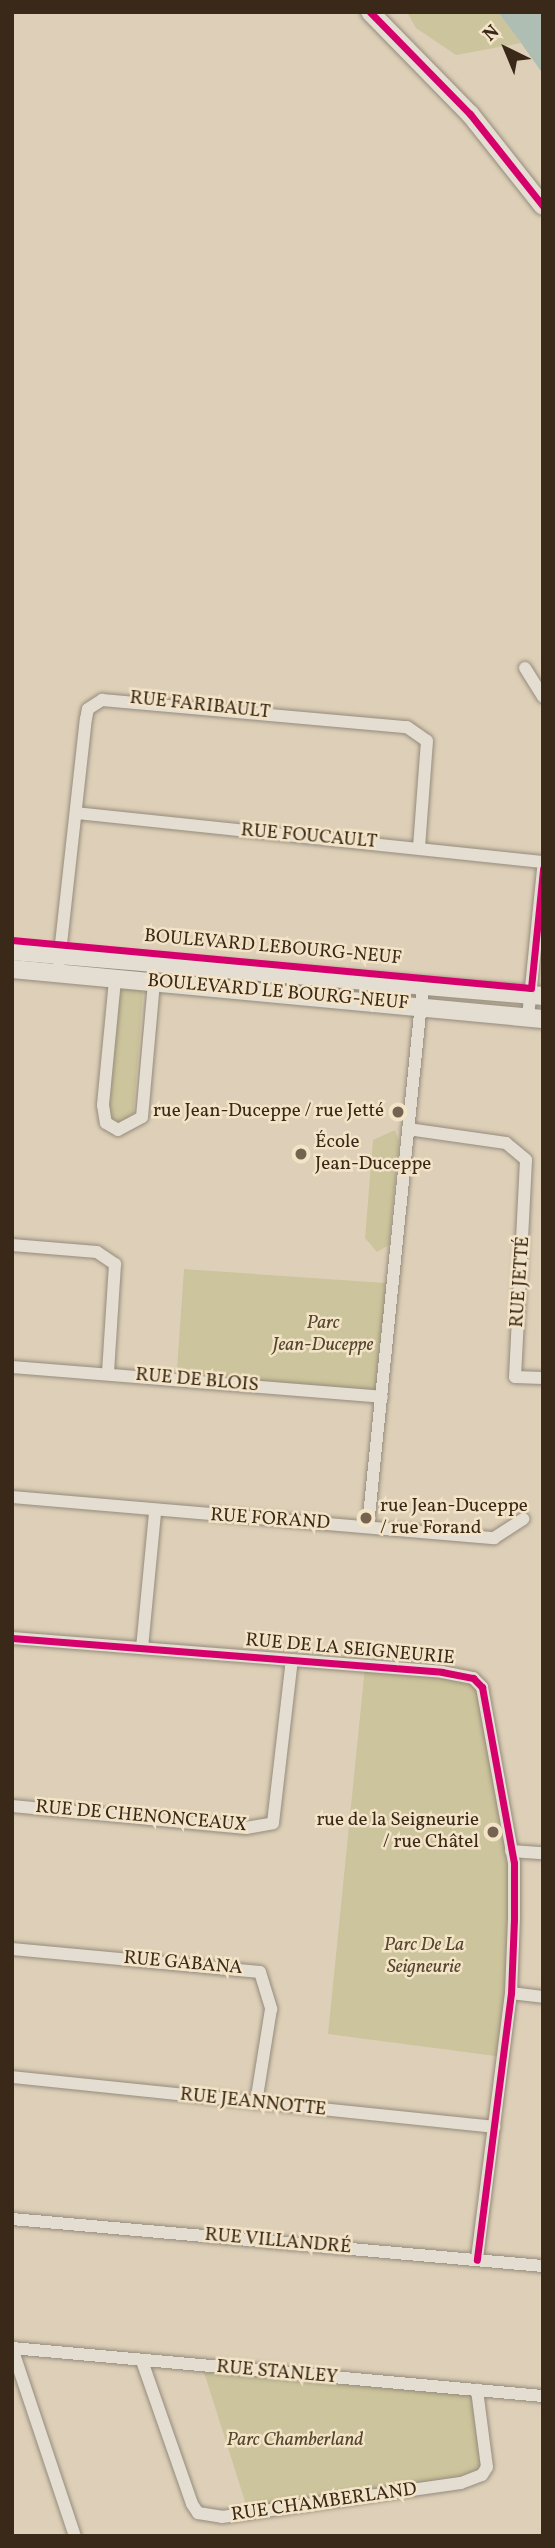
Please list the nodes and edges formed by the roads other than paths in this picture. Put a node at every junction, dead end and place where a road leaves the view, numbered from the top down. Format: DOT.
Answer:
graph roads {
  1 [pos="370,12"];
  2 [pos="543,206"];
  3 [pos="525,668"];
  4 [pos="543,697"];
  5 [pos="76,813"];
  6 [pos="419,847"];
  7 [pos="543,862"];
  8 [pos="543,869"];
  9 [pos="12,951"];
  10 [pos="60,954"];
  11 [pos="12,969"];
  12 [pos="58,974"];
  13 [pos="116,980"];
  14 [pos="155,982"];
  15 [pos="423,984"];
  16 [pos="537,996"];
  17 [pos="421,1006"];
  18 [pos="535,1018"];
  19 [pos="408,1129"];
  20 [pos="12,1245"];
  21 [pos="12,1367"];
  22 [pos="108,1373"];
  23 [pos="543,1378"];
  24 [pos="382,1397"];
  25 [pos="12,1496"];
  26 [pos="155,1512"];
  27 [pos="523,1519"];
  28 [pos="368,1526"];
  29 [pos="12,1638"];
  30 [pos="142,1648"];
  31 [pos="292,1660"];
  32 [pos="12,1805"];
  33 [pos="511,1851"];
  34 [pos="543,1853"];
  35 [pos="12,1949"];
  36 [pos="511,1993"];
  37 [pos="543,1997"];
  38 [pos="12,2077"];
  39 [pos="256,2104"];
  40 [pos="494,2127"];
  41 [pos="12,2219"];
  42 [pos="477,2260"];
  43 [pos="543,2266"];
  44 [pos="12,2348"];
  45 [pos="142,2361"];
  46 [pos="477,2390"];
  47 [pos="543,2396"];
  48 [pos="75,2536"];
  1 -- 2 [label="street"];
  3 -- 4 [label="street"];
  5 -- 6 [label="street, RUE FOUCAULT"];
  5 -- 6 [label="street, RUE FARIBAULT"];
  5 -- 10 [label="street, RUE FARIBAULT"];
  6 -- 7 [label="street, RUE FOUCAULT"];
  8 -- 16 [label="street"];
  9 -- 10 [label="street, BOULEVARD LE BOURG-NEUF"];
  10 -- 12 [label="street, RUE FARIBAULT"];
  10 -- 15 [label="street, BOULEVARD LE BOURG-NEUF"];
  11 -- 12 [label="street, BOULEVARD LE BOURG-NEUF"];
  12 -- 13 [label="street, BOULEVARD LE BOURG-NEUF"];
  13 -- 14 [label="street, BOULEVARD LE BOURG-NEUF"];
  13 -- 14 [label="street"];
  14 -- 17 [label="street, BOULEVARD LE BOURG-NEUF"];
  15 -- 16 [label="street, BOULEVARD LE BOURG-NEUF"];
  15 -- 17 [label="street"];
  16 -- 18 [label="street"];
  17 -- 18 [label="street, BOULEVARD LE BOURG-NEUF"];
  17 -- 19 [label="street"];
  19 -- 23 [label="street, RUE JETTÉ"];
  19 -- 24 [label="street"];
  20 -- 22 [label="street"];
  21 -- 22 [label="street, RUE DE BLOIS"];
  22 -- 24 [label="street, RUE DE BLOIS"];
  24 -- 28 [label="street"];
  25 -- 26 [label="street, RUE FORAND"];
  26 -- 28 [label="street, RUE FORAND"];
  26 -- 30 [label="street"];
  27 -- 28 [label="street, RUE FORAND"];
  29 -- 30 [label="street, RUE DE LA SEIGNEURIE"];
  30 -- 31 [label="street, RUE DE LA SEIGNEURIE"];
  31 -- 32 [label="street, RUE DE CHENONCEAUX"];
  31 -- 33 [label="street, RUE DE LA SEIGNEURIE"];
  33 -- 34 [label="street"];
  33 -- 36 [label="street, RUE DE LA SEIGNEURIE"];
  35 -- 39 [label="street, RUE GABANA"];
  36 -- 37 [label="street"];
  36 -- 40 [label="street, RUE DE LA SEIGNEURIE"];
  38 -- 39 [label="street, RUE JEANNOTTE"];
  39 -- 40 [label="street, RUE JEANNOTTE"];
  40 -- 42 [label="street, RUE DE LA SEIGNEURIE"];
  41 -- 42 [label="street, RUE VILLANDRÉ"];
  42 -- 43 [label="street, RUE VILLANDRÉ"];
  44 -- 45 [label="street, RUE STANLEY"];
  44 -- 48 [label="street"];
  45 -- 46 [label="street, RUE STANLEY"];
  45 -- 46 [label="street, RUE CHAMBERLAND"];
  46 -- 47 [label="street, RUE STANLEY"];
}
